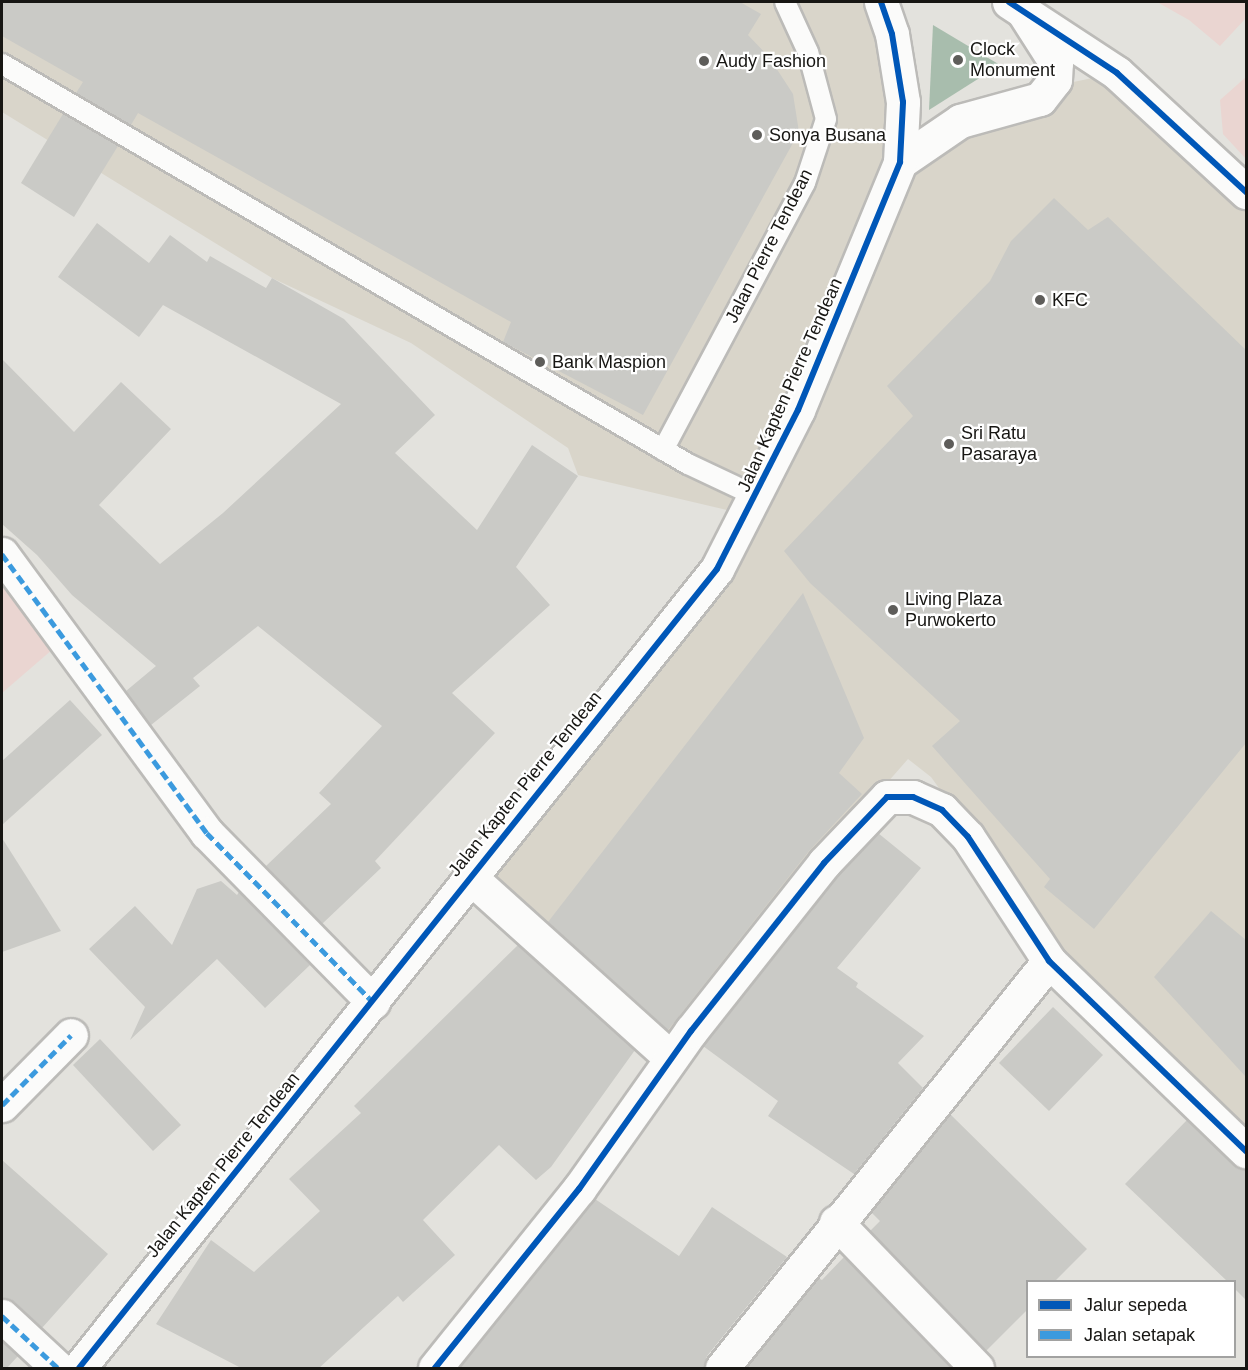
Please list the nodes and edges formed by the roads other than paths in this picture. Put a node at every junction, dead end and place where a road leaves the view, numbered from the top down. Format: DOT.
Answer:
graph roads {
  1 [pos="785,2"];
  2 [pos="880,2"];
  3 [pos="1016,6"];
  4 [pos="2,64"];
  5 [pos="900,162"];
  6 [pos="1246,192"];
  7 [pos="663,450"];
  8 [pos="756,496"];
  9 [pos="2,554"];
  10 [pos="470,877"];
  11 [pos="1049,961"];
  12 [pos="373,1002"];
  13 [pos="71,1035"];
  14 [pos="671,1058"];
  15 [pos="2,1105"];
  16 [pos="1246,1151"];
  17 [pos="836,1222"];
  18 [pos="2,1316"];
  19 [pos="58,1368"];
  20 [pos="80,1368"];
  21 [pos="435,1368"];
  22 [pos="722,1368"];
  23 [pos="977,1368"];
  1 -- 7 [label="lane, Jalan Pierre Tendean"];
  2 -- 5 [label="street"];
  3 -- 5 [label="street"];
  3 -- 6 [label="street"];
  4 -- 7 [label="lane"];
  5 -- 8 [label="street, Jalan Kapten Pierre Tendean"];
  7 -- 8 [label="lane"];
  8 -- 10 [label="street, Jalan Kapten Pierre Tendean"];
  9 -- 12 [label="street"];
  10 -- 12 [label="street, Jalan Kapten Pierre Tendean"];
  10 -- 14 [label="street"];
  11 -- 14 [label="street"];
  11 -- 16 [label="street"];
  11 -- 17 [label="street"];
  12 -- 20 [label="street, Jalan Kapten Pierre Tendean"];
  13 -- 15 [label="street"];
  14 -- 21 [label="street"];
  17 -- 22 [label="street"];
  17 -- 23 [label="street"];
  18 -- 19 [label="street"];
}
